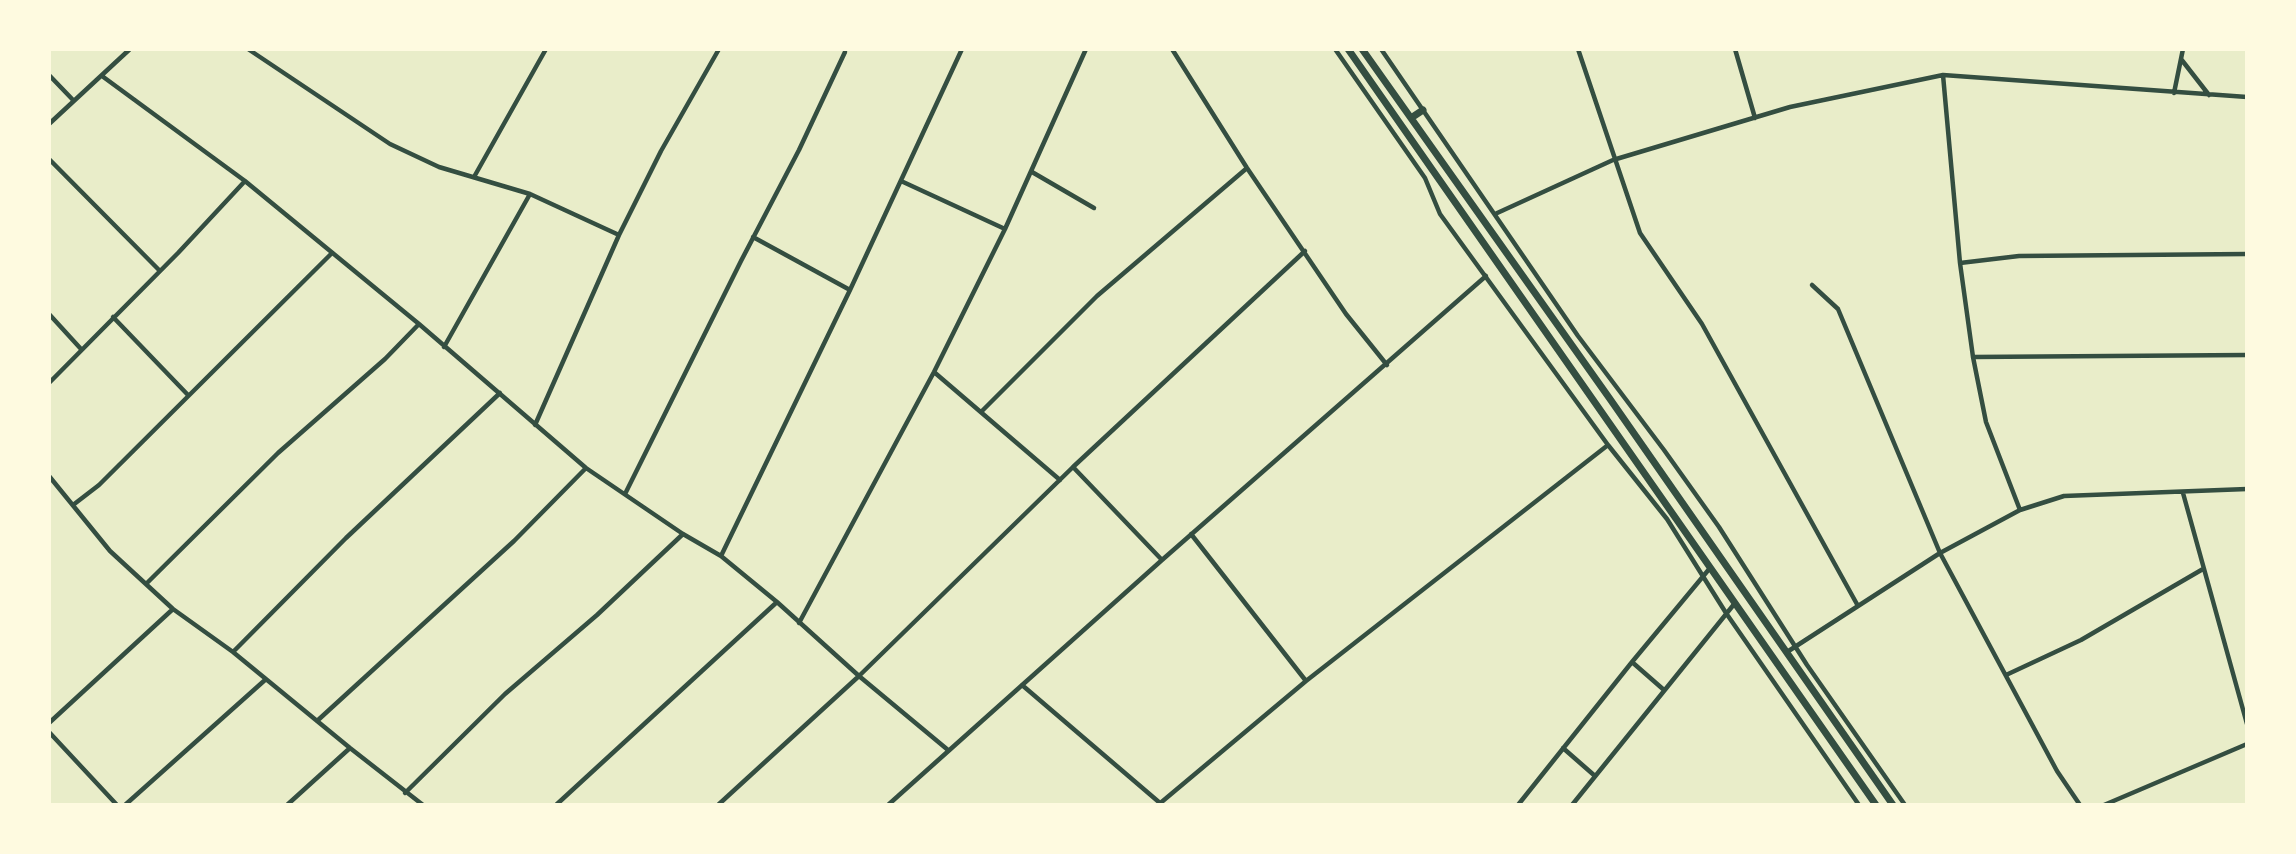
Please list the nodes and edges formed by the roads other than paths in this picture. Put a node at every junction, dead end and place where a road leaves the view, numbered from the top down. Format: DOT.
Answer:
graph roads {
  1 [pos="130,49"];
  2 [pos="248,49"];
  3 [pos="546,49"];
  4 [pos="719,49"];
  5 [pos="962,49"];
  6 [pos="1086,49"];
  7 [pos="1172,49"];
  8 [pos="1335,49"];
  9 [pos="1348,49"];
  10 [pos="1362,49"];
  11 [pos="1381,49"];
  12 [pos="1578,49"];
  13 [pos="1735,49"];
  14 [pos="2183,49"];
  15 [pos="255,51"];
  16 [pos="845,51"];
  17 [pos="2181,59"];
  18 [pos="49,75"];
  19 [pos="1943,75"];
  20 [pos="102,76"];
  21 [pos="2174,93"];
  22 [pos="2209,95"];
  23 [pos="2247,97"];
  24 [pos="74,101"];
  25 [pos="1423,110"];
  26 [pos="1411,118"];
  27 [pos="1755,118"];
  28 [pos="49,124"];
  29 [pos="49,159"];
  30 [pos="1614,160"];
  31 [pos="1247,167"];
  32 [pos="1032,172"];
  33 [pos="474,177"];
  34 [pos="245,181"];
  35 [pos="901,181"];
  36 [pos="530,194"];
  37 [pos="1094,208"];
  38 [pos="1495,214"];
  39 [pos="1006,229"];
  40 [pos="619,235"];
  41 [pos="753,237"];
  42 [pos="1305,251"];
  43 [pos="332,253"];
  44 [pos="2247,254"];
  45 [pos="1960,263"];
  46 [pos="159,271"];
  47 [pos="1486,276"];
  48 [pos="1812,285"];
  49 [pos="850,290"];
  50 [pos="49,314"];
  51 [pos="113,317"];
  52 [pos="419,324"];
  53 [pos="444,347"];
  54 [pos="81,349"];
  55 [pos="2247,355"];
  56 [pos="1973,357"];
  57 [pos="1387,365"];
  58 [pos="934,372"];
  59 [pos="49,383"];
  60 [pos="500,393"];
  61 [pos="188,395"];
  62 [pos="982,411"];
  63 [pos="535,425"];
  64 [pos="1608,445"];
  65 [pos="1073,467"];
  66 [pos="586,468"];
  67 [pos="49,476"];
  68 [pos="1060,480"];
  69 [pos="2247,489"];
  70 [pos="2183,493"];
  71 [pos="625,495"];
  72 [pos="73,505"];
  73 [pos="2020,510"];
  74 [pos="683,534"];
  75 [pos="1191,534"];
  76 [pos="1940,553"];
  77 [pos="721,556"];
  78 [pos="1162,560"];
  79 [pos="1710,568"];
  80 [pos="2203,569"];
  81 [pos="1703,577"];
  82 [pos="147,583"];
  83 [pos="777,601"];
  84 [pos="1735,603"];
  85 [pos="1858,606"];
  86 [pos="173,609"];
  87 [pos="1726,613"];
  88 [pos="799,622"];
  89 [pos="1795,647"];
  90 [pos="233,652"];
  91 [pos="1787,653"];
  92 [pos="1632,662"];
  93 [pos="2006,675"];
  94 [pos="859,676"];
  95 [pos="265,680"];
  96 [pos="1306,681"];
  97 [pos="1021,685"];
  98 [pos="1664,690"];
  99 [pos="317,721"];
  100 [pos="49,723"];
  101 [pos="2247,724"];
  102 [pos="49,732"];
  103 [pos="2247,744"];
  104 [pos="350,748"];
  105 [pos="1563,748"];
  106 [pos="948,750"];
  107 [pos="1595,776"];
  108 [pos="405,793"];
  109 [pos="1159,804"];
  110 [pos="117,805"];
  111 [pos="125,805"];
  112 [pos="287,805"];
  113 [pos="423,805"];
  114 [pos="556,805"];
  115 [pos="718,805"];
  116 [pos="888,805"];
  117 [pos="1518,805"];
  118 [pos="1572,805"];
  119 [pos="1859,805"];
  120 [pos="1876,805"];
  121 [pos="1893,805"];
  122 [pos="1905,805"];
  123 [pos="2080,805"];
  124 [pos="2104,805"];
  1 -- 20 [label="street"];
  2 -- 15 [label="street"];
  3 -- 33 [label="street"];
  4 -- 40 [label="street"];
  5 -- 35 [label="street"];
  6 -- 32 [label="street"];
  7 -- 31 [label="street"];
  8 -- 47 [label="street"];
  9 -- 79 [label="highway"];
  10 -- 26 [label="highway"];
  11 -- 25 [label="street"];
  12 -- 30 [label="street"];
  13 -- 27 [label="street"];
  14 -- 17 [label="street"];
  15 -- 33 [label="street"];
  16 -- 41 [label="street"];
  17 -- 21 [label="street"];
  17 -- 22 [label="street"];
  18 -- 24 [label="street"];
  19 -- 21 [label="street"];
  19 -- 27 [label="street"];
  19 -- 45 [label="street"];
  20 -- 24 [label="street"];
  20 -- 34 [label="street"];
  21 -- 22 [label="street"];
  22 -- 23 [label="street"];
  24 -- 28 [label="street"];
  25 -- 26 [label="highway"];
  25 -- 38 [label="street"];
  26 -- 91 [label="highway"];
  27 -- 30 [label="street"];
  29 -- 46 [label="street"];
  30 -- 38 [label="street"];
  30 -- 85 [label="street"];
  31 -- 42 [label="street"];
  31 -- 62 [label="street"];
  32 -- 37 [label="street"];
  32 -- 39 [label="street"];
  33 -- 36 [label="street"];
  34 -- 43 [label="street"];
  34 -- 46 [label="street"];
  35 -- 39 [label="street"];
  35 -- 49 [label="street"];
  36 -- 40 [label="street"];
  36 -- 53 [label="street"];
  38 -- 89 [label="street"];
  39 -- 58 [label="street"];
  40 -- 63 [label="street"];
  41 -- 49 [label="street"];
  41 -- 71 [label="street"];
  42 -- 57 [label="street"];
  42 -- 65 [label="street"];
  43 -- 52 [label="street"];
  43 -- 61 [label="street"];
  44 -- 45 [label="street"];
  45 -- 56 [label="street"];
  46 -- 51 [label="street"];
  47 -- 57 [label="street"];
  47 -- 64 [label="street"];
  48 -- 76 [label="street"];
  49 -- 77 [label="street"];
  50 -- 54 [label="street"];
  51 -- 54 [label="street"];
  51 -- 61 [label="street"];
  52 -- 53 [label="street"];
  52 -- 82 [label="street"];
  53 -- 60 [label="street"];
  54 -- 59 [label="street"];
  55 -- 56 [label="street"];
  56 -- 73 [label="street"];
  57 -- 75 [label="street"];
  58 -- 62 [label="street"];
  58 -- 88 [label="street"];
  60 -- 63 [label="street"];
  60 -- 90 [label="street"];
  61 -- 72 [label="street"];
  62 -- 68 [label="street"];
  63 -- 66 [label="street"];
  64 -- 81 [label="street"];
  64 -- 96 [label="street"];
  65 -- 68 [label="street"];
  65 -- 78 [label="street"];
  66 -- 71 [label="street"];
  66 -- 99 [label="street"];
  67 -- 72 [label="street"];
  68 -- 94 [label="street"];
  69 -- 70 [label="street"];
  70 -- 73 [label="street"];
  70 -- 80 [label="street"];
  71 -- 74 [label="street"];
  72 -- 82 [label="street"];
  73 -- 76 [label="street"];
  74 -- 77 [label="street"];
  74 -- 108 [label="street"];
  75 -- 78 [label="street"];
  75 -- 96 [label="street"];
  76 -- 85 [label="street"];
  76 -- 93 [label="street"];
  77 -- 83 [label="street"];
  78 -- 97 [label="street"];
  79 -- 81 [label="street"];
  79 -- 84 [label="highway"];
  80 -- 93 [label="street"];
  80 -- 101 [label="street"];
  81 -- 87 [label="street"];
  81 -- 92 [label="street"];
  82 -- 86 [label="street"];
  83 -- 88 [label="street"];
  83 -- 114 [label="street"];
  84 -- 87 [label="street"];
  84 -- 120 [label="highway"];
  85 -- 89 [label="street"];
  86 -- 90 [label="street"];
  86 -- 100 [label="street"];
  87 -- 98 [label="street"];
  87 -- 119 [label="street"];
  88 -- 94 [label="street"];
  89 -- 91 [label="street"];
  89 -- 122 [label="street"];
  90 -- 95 [label="street"];
  91 -- 121 [label="highway"];
  92 -- 98 [label="street"];
  92 -- 105 [label="street"];
  93 -- 123 [label="street"];
  94 -- 106 [label="street"];
  94 -- 115 [label="street"];
  95 -- 99 [label="street"];
  95 -- 111 [label="street"];
  96 -- 109 [label="street"];
  97 -- 106 [label="street"];
  97 -- 109 [label="street"];
  98 -- 107 [label="street"];
  99 -- 104 [label="street"];
  102 -- 110 [label="street"];
  103 -- 124 [label="street"];
  104 -- 108 [label="street"];
  104 -- 112 [label="street"];
  105 -- 107 [label="street"];
  105 -- 117 [label="street"];
  106 -- 116 [label="street"];
  107 -- 118 [label="street"];
  108 -- 113 [label="street"];
}
